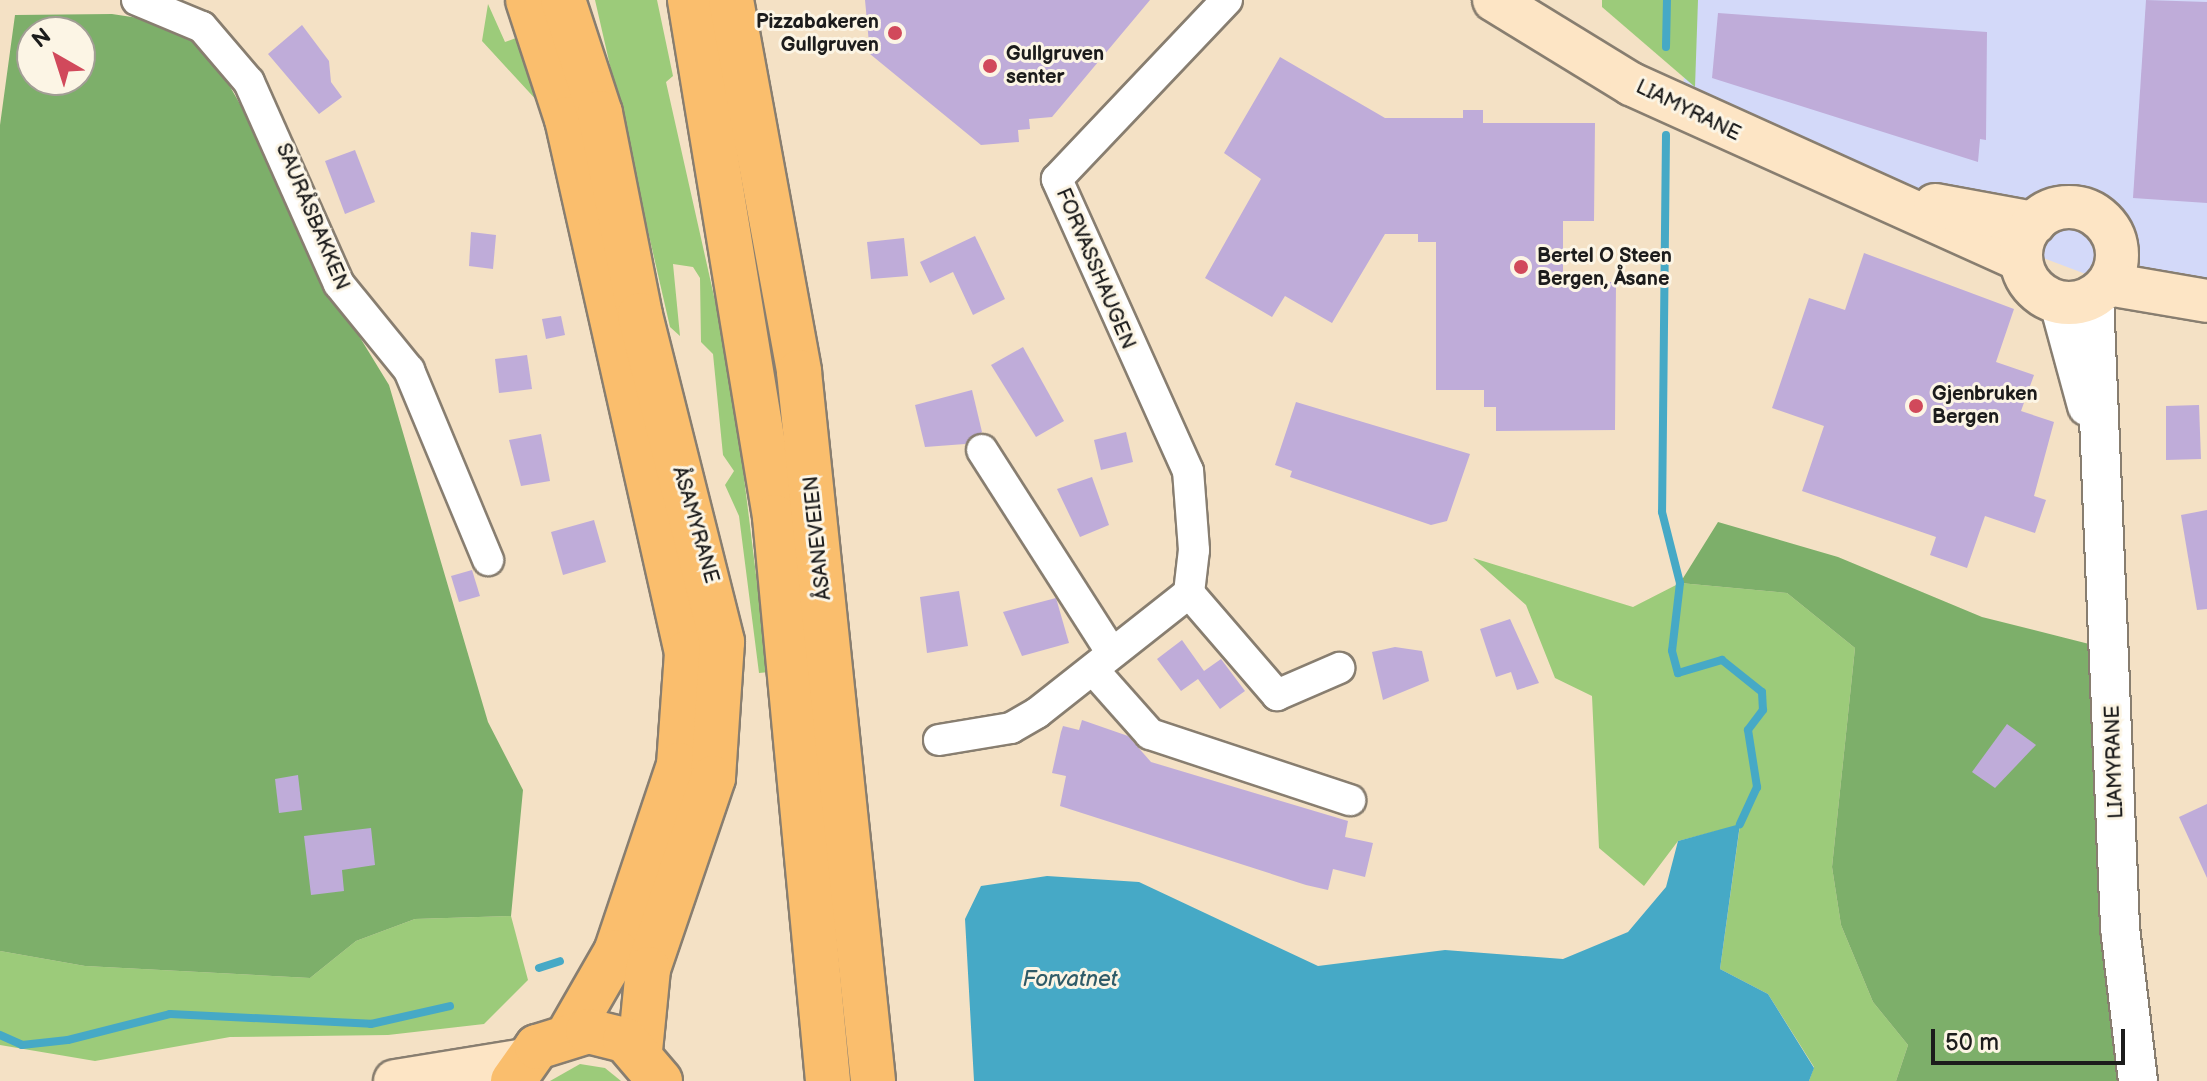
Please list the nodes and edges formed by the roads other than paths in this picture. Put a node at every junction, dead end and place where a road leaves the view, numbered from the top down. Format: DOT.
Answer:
graph roads {
  1 [pos="137,0"];
  2 [pos="528,0"];
  3 [pos="563,0"];
  4 [pos="690,0"];
  5 [pos="731,0"];
  6 [pos="1227,0"];
  7 [pos="1498,2"];
  8 [pos="2027,241"];
  9 [pos="2095,283"];
  10 [pos="2207,288"];
  11 [pos="2207,301"];
  12 [pos="982,450"];
  13 [pos="488,560"];
  14 [pos="1189,593"];
  15 [pos="1103,662"];
  16 [pos="1339,668"];
  17 [pos="939,740"];
  18 [pos="1350,800"];
  19 [pos="570,1032"];
  20 [pos="650,1066"];
  21 [pos="519,1070"];
  22 [pos="395,1081"];
  23 [pos="828,1081"];
  24 [pos="873,1081"];
  25 [pos="2138,1081"];
  1 -- 13 [label="street, SAURÅSBAKKEN"];
  2 -- 19 [label="main road, ÅSAMYRANE"];
  3 -- 20 [label="main road, ÅSAMYRANE"];
  4 -- 23 [label="main road, ÅSANEVEIEN"];
  5 -- 24 [label="main road, ÅSANEVEIEN"];
  6 -- 14 [label="street, FORVASSHAUGEN"];
  7 -- 8 [label="main road, LIAMYRANE"];
  8 -- 9 [label="main road"];
  8 -- 9 [label="main road"];
  9 -- 10 [label="main road"];
  9 -- 11 [label="main road"];
  9 -- 25 [label="street, LIAMYRANE"];
  12 -- 15 [label="street"];
  14 -- 15 [label="street"];
  14 -- 16 [label="street"];
  15 -- 17 [label="street"];
  15 -- 18 [label="street"];
  19 -- 20 [label="main road"];
  19 -- 21 [label="main road"];
  21 -- 22 [label="main road"];
}
